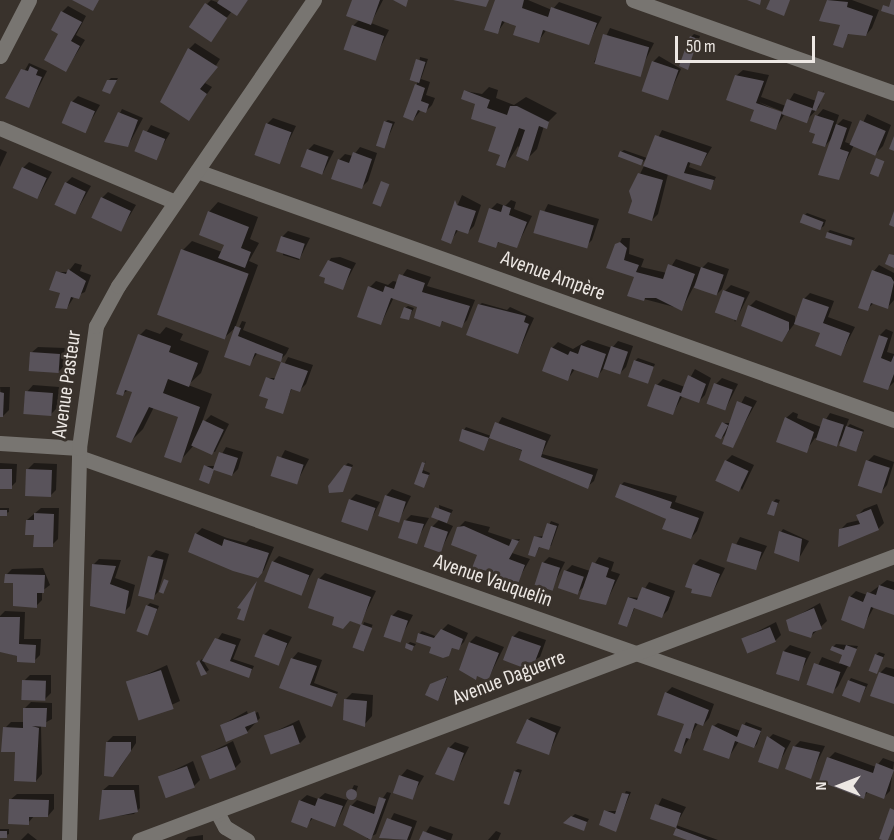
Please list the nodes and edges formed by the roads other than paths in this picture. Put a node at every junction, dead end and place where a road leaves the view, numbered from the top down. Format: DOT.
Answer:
graph roads {
  1 [pos="29,0"];
  2 [pos="314,0"];
  3 [pos="633,0"];
  4 [pos="0,56"];
  5 [pos="894,93"];
  6 [pos="0,128"];
  7 [pos="197,171"];
  8 [pos="175,202"];
  9 [pos="894,420"];
  10 [pos="0,443"];
  11 [pos="79,453"];
  12 [pos="894,556"];
  13 [pos="633,653"];
  14 [pos="894,744"];
  15 [pos="217,812"];
  16 [pos="69,840"];
  17 [pos="139,840"];
  18 [pos="247,840"];
  1 -- 4 [label="street"];
  2 -- 7 [label="street, Avenue Pasteur"];
  3 -- 5 [label="street"];
  6 -- 8 [label="street"];
  7 -- 8 [label="street, Avenue Pasteur"];
  7 -- 9 [label="street, Avenue Ampère"];
  8 -- 11 [label="street, Avenue Pasteur"];
  10 -- 11 [label="street, Avenue Vauquelin"];
  11 -- 13 [label="street, Avenue Vauquelin"];
  11 -- 16 [label="street, Avenue Pasteur"];
  12 -- 13 [label="street, Avenue Daguerre"];
  13 -- 14 [label="street, Avenue Vauquelin"];
  13 -- 15 [label="street, Avenue Daguerre"];
  15 -- 17 [label="street, Avenue Daguerre"];
  15 -- 18 [label="street"];
}
